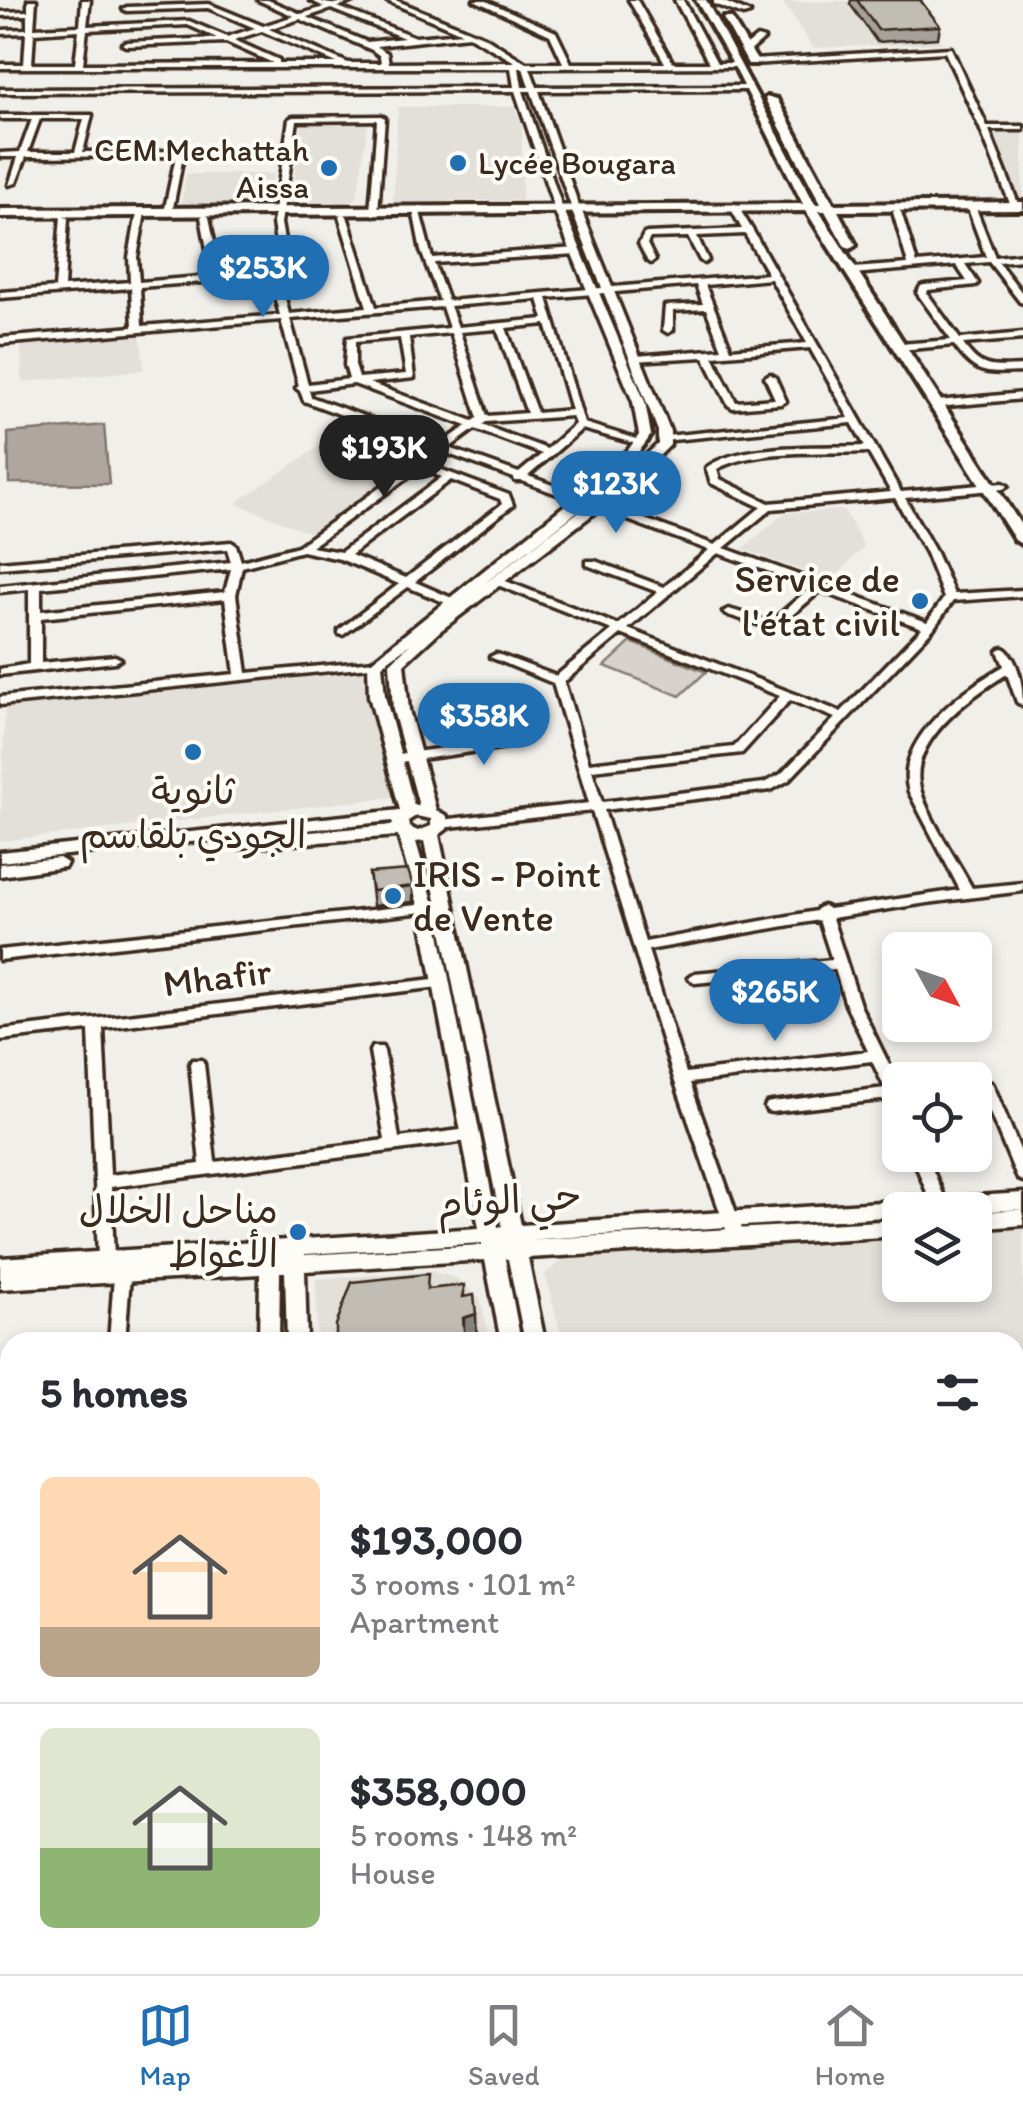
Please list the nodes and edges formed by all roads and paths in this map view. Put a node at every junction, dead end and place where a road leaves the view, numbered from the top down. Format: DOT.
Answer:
graph roads {
  1 [pos="32,0"];
  2 [pos="86,0"];
  3 [pos="262,0"];
  4 [pos="314,0"];
  5 [pos="352,0"];
  6 [pos="390,0"];
  7 [pos="478,0"];
  8 [pos="633,0"];
  9 [pos="678,0"];
  10 [pos="701,0"];
  11 [pos="716,1"];
  12 [pos="213,3"];
  13 [pos="128,4"];
  14 [pos="330,7"];
  15 [pos="31,12"];
  16 [pos="746,12"];
  17 [pos="0,14"];
  18 [pos="300,17"];
  19 [pos="189,23"];
  20 [pos="127,26"];
  21 [pos="83,28"];
  22 [pos="264,29"];
  23 [pos="30,31"];
  24 [pos="0,32"];
  25 [pos="471,34"];
  26 [pos="227,40"];
  27 [pos="415,40"];
  28 [pos="760,40"];
  29 [pos="126,44"];
  30 [pos="366,44"];
  31 [pos="744,62"];
  32 [pos="568,64"];
  33 [pos="284,65"];
  34 [pos="346,65"];
  35 [pos="385,65"];
  36 [pos="520,65"];
  37 [pos="670,65"];
  38 [pos="714,65"];
  39 [pos="0,66"];
  40 [pos="28,66"];
  41 [pos="79,66"];
  42 [pos="95,66"];
  43 [pos="125,66"];
  44 [pos="533,88"];
  45 [pos="749,88"];
  46 [pos="518,89"];
  47 [pos="0,91"];
  48 [pos="86,91"];
  49 [pos="37,117"];
  50 [pos="0,118"];
  51 [pos="984,128"];
  52 [pos="1023,128"];
  53 [pos="23,154"];
  54 [pos="78,154"];
  55 [pos="0,155"];
  56 [pos="12,184"];
  57 [pos="1020,207"];
  58 [pos="972,208"];
  59 [pos="735,210"];
  60 [pos="812,210"];
  61 [pos="830,210"];
  62 [pos="374,212"];
  63 [pos="568,212"];
  64 [pos="897,212"];
  65 [pos="168,213"];
  66 [pos="416,213"];
  67 [pos="279,214"];
  68 [pos="140,215"];
  69 [pos="0,216"];
  70 [pos="343,216"];
  71 [pos="205,217"];
  72 [pos="64,218"];
  73 [pos="749,231"];
  74 [pos="691,233"];
  75 [pos="576,251"];
  76 [pos="1023,257"];
  77 [pos="991,259"];
  78 [pos="651,260"];
  79 [pos="704,260"];
  80 [pos="429,261"];
  81 [pos="960,263"];
  82 [pos="913,266"];
  83 [pos="859,271"];
  84 [pos="285,273"];
  85 [pos="775,276"];
  86 [pos="217,278"];
  87 [pos="699,282"];
  88 [pos="134,283"];
  89 [pos="59,290"];
  90 [pos="601,291"];
  91 [pos="0,294"];
  92 [pos="542,296"];
  93 [pos="1023,300"];
  94 [pos="448,304"];
  95 [pos="710,306"];
  96 [pos="372,309"];
  97 [pos="283,316"];
  98 [pos="551,321"];
  99 [pos="501,326"];
  100 [pos="138,328"];
  101 [pos="455,330"];
  102 [pos="668,330"];
  103 [pos="404,335"];
  104 [pos="1023,336"];
  105 [pos="0,341"];
  106 [pos="956,342"];
  107 [pos="815,345"];
  108 [pos="906,346"];
  109 [pos="728,352"];
  110 [pos="707,354"];
  111 [pos="636,359"];
  112 [pos="1023,369"];
  113 [pos="770,377"];
  114 [pos="355,381"];
  115 [pos="301,388"];
  116 [pos="1023,396"];
  117 [pos="945,403"];
  118 [pos="533,416"];
  119 [pos="854,420"];
  120 [pos="479,422"];
  121 [pos="578,423"];
  122 [pos="666,439"];
  123 [pos="638,446"];
  124 [pos="870,449"];
  125 [pos="439,450"];
  126 [pos="549,453"];
  127 [pos="419,466"];
  128 [pos="450,476"];
  129 [pos="520,479"];
  130 [pos="996,486"];
  131 [pos="894,496"];
  132 [pos="587,503"];
  133 [pos="768,506"];
  134 [pos="1023,516"];
  135 [pos="1023,540"];
  136 [pos="302,548"];
  137 [pos="715,550"];
  138 [pos="343,556"];
  139 [pos="591,562"];
  140 [pos="0,565"];
  141 [pos="237,565"];
  142 [pos="499,582"];
  143 [pos="410,585"];
  144 [pos="35,586"];
  145 [pos="819,586"];
  146 [pos="0,588"];
  147 [pos="666,591"];
  148 [pos="1023,593"];
  149 [pos="230,596"];
  150 [pos="950,598"];
  151 [pos="457,604"];
  152 [pos="729,612"];
  153 [pos="36,615"];
  154 [pos="930,627"];
  155 [pos="618,631"];
  156 [pos="344,632"];
  157 [pos="1004,651"];
  158 [pos="496,658"];
  159 [pos="115,659"];
  160 [pos="375,664"];
  161 [pos="35,667"];
  162 [pos="1008,668"];
  163 [pos="0,672"];
  164 [pos="241,675"];
  165 [pos="558,681"];
  166 [pos="786,698"];
  167 [pos="0,701"];
  168 [pos="1023,702"];
  169 [pos="494,714"];
  170 [pos="843,717"];
  171 [pos="416,756"];
  172 [pos="392,759"];
  173 [pos="584,768"];
  174 [pos="597,805"];
  175 [pos="428,810"];
  176 [pos="405,823"];
  177 [pos="436,830"];
  178 [pos="0,857"];
  179 [pos="0,870"];
  180 [pos="1023,887"];
  181 [pos="968,892"];
  182 [pos="427,908"];
  183 [pos="824,912"];
  184 [pos="642,946"];
  185 [pos="0,955"];
  186 [pos="839,964"];
  187 [pos="695,978"];
  188 [pos="442,983"];
  189 [pos="96,1024"];
  190 [pos="0,1035"];
  191 [pos="378,1051"];
  192 [pos="874,1055"];
  193 [pos="198,1064"];
  194 [pos="882,1068"];
  195 [pos="682,1079"];
  196 [pos="882,1097"];
  197 [pos="992,1099"];
  198 [pos="772,1107"];
  199 [pos="468,1135"];
  200 [pos="393,1145"];
  201 [pos="208,1169"];
  202 [pos="1023,1175"];
  203 [pos="102,1182"];
  204 [pos="1023,1201"];
  205 [pos="992,1204"];
  206 [pos="882,1214"];
  207 [pos="1023,1217"];
  208 [pos="992,1220"];
  209 [pos="882,1228"];
  210 [pos="734,1229"];
  211 [pos="517,1243"];
  212 [pos="492,1244"];
  213 [pos="296,1257"];
  214 [pos="106,1258"];
  215 [pos="270,1258"];
  216 [pos="0,1266"];
  217 [pos="122,1276"];
  218 [pos="0,1281"];
  219 [pos="118,1332"];
  220 [pos="268,1332"];
  221 [pos="297,1332"];
  222 [pos="509,1332"];
  223 [pos="533,1332"];
  1 -- 15 [label="street"];
  2 -- 21 [label="street"];
  3 -- 18 [label="street"];
  4 -- 14 [label="street"];
  5 -- 14 [label="street"];
  6 -- 25 [label="street"];
  7 -- 32 [label="street"];
  8 -- 37 [label="street"];
  9 -- 38 [label="street"];
  10 -- 31 [label="main road"];
  11 -- 16 [label="street"];
  11 -- 31 [label="main road"];
  12 -- 13 [label="street"];
  12 -- 19 [label="street"];
  12 -- 22 [label="street"];
  13 -- 20 [label="street"];
  14 -- 18 [label="street"];
  14 -- 27 [label="street"];
  15 -- 17 [label="street"];
  15 -- 23 [label="street"];
  18 -- 22 [label="street"];
  18 -- 30 [label="street"];
  19 -- 20 [label="street"];
  19 -- 26 [label="street"];
  20 -- 21 [label="street"];
  20 -- 29 [label="street"];
  21 -- 23 [label="street"];
  21 -- 41 [label="street"];
  22 -- 26 [label="street"];
  22 -- 34 [label="street"];
  23 -- 24 [label="street"];
  23 -- 40 [label="street"];
  25 -- 27 [label="street"];
  25 -- 36 [label="street"];
  26 -- 29 [label="street"];
  26 -- 33 [label="street"];
  27 -- 30 [label="street"];
  28 -- 31 [label="street"];
  29 -- 43 [label="street"];
  30 -- 35 [label="street"];
  31 -- 38 [label="street"];
  31 -- 45 [label="main road"];
  31 -- 51 [label="street"];
  31 -- 61 [label="main road"];
  32 -- 36 [label="street"];
  32 -- 37 [label="street"];
  33 -- 34 [label="street"];
  33 -- 43 [label="street"];
  34 -- 35 [label="street"];
  35 -- 36 [label="street"];
  36 -- 44 [label="street"];
  36 -- 46 [label="street"];
  37 -- 38 [label="street"];
  39 -- 40 [label="street"];
  40 -- 41 [label="street"];
  41 -- 42 [label="street"];
  42 -- 43 [label="street"];
  42 -- 48 [label="street"];
  44 -- 45 [label="street"];
  44 -- 46 [label="street"];
  44 -- 63 [label="street"];
  45 -- 60 [label="main road"];
  46 -- 48 [label="street"];
  46 -- 63 [label="street"];
  47 -- 48 [label="street"];
  49 -- 50 [label="street"];
  49 -- 53 [label="street"];
  49 -- 54 [label="street"];
  51 -- 52 [label="street"];
  51 -- 57 [label="street"];
  53 -- 54 [label="street"];
  53 -- 55 [label="street"];
  53 -- 56 [label="street"];
  54 -- 65 [label="street"];
  57 -- 58 [label="main road"];
  58 -- 61 [label="main road"];
  58 -- 64 [label="main road"];
  58 -- 77 [label="street"];
  59 -- 60 [label="main road"];
  59 -- 63 [label="main road"];
  59 -- 73 [label="street"];
  60 -- 61 [label="main road"];
  60 -- 83 [label="main road"];
  61 -- 64 [label="main road"];
  61 -- 83 [label="main road"];
  62 -- 66 [label="main road"];
  62 -- 67 [label="main road"];
  62 -- 67 [label="street"];
  63 -- 66 [label="main road"];
  63 -- 75 [label="street"];
  63 -- 90 [label="street"];
  64 -- 82 [label="street"];
  65 -- 67 [label="main road"];
  65 -- 68 [label="main road"];
  66 -- 70 [label="main road"];
  66 -- 80 [label="street"];
  67 -- 70 [label="main road"];
  67 -- 71 [label="main road"];
  67 -- 84 [label="street"];
  68 -- 69 [label="main road"];
  68 -- 71 [label="main road"];
  68 -- 72 [label="main road"];
  68 -- 88 [label="street"];
  69 -- 72 [label="main road"];
  70 -- 96 [label="street"];
  71 -- 86 [label="street"];
  72 -- 89 [label="street"];
  73 -- 74 [label="street"];
  73 -- 85 [label="street"];
  74 -- 78 [label="street"];
  74 -- 79 [label="street"];
  75 -- 80 [label="street"];
  75 -- 90 [label="street"];
  76 -- 77 [label="street"];
  77 -- 81 [label="street"];
  77 -- 93 [label="street"];
  80 -- 94 [label="street"];
  81 -- 82 [label="street"];
  81 -- 106 [label="street"];
  82 -- 83 [label="street"];
  83 -- 108 [label="main road"];
  84 -- 86 [label="street"];
  84 -- 97 [label="street"];
  85 -- 87 [label="street"];
  85 -- 107 [label="street"];
  86 -- 88 [label="street"];
  87 -- 90 [label="street"];
  87 -- 95 [label="street"];
  88 -- 89 [label="street"];
  88 -- 100 [label="street"];
  89 -- 91 [label="street"];
  90 -- 92 [label="street"];
  90 -- 111 [label="street"];
  90 -- 123 [label="street"];
  92 -- 94 [label="street"];
  92 -- 98 [label="street"];
  94 -- 96 [label="street"];
  94 -- 101 [label="street"];
  95 -- 102 [label="street"];
  95 -- 109 [label="street"];
  96 -- 97 [label="street"];
  97 -- 100 [label="street"];
  97 -- 115 [label="street"];
  98 -- 99 [label="street"];
  98 -- 121 [label="street"];
  99 -- 101 [label="street"];
  99 -- 118 [label="street"];
  100 -- 105 [label="street"];
  101 -- 103 [label="street"];
  101 -- 120 [label="street"];
  103 -- 114 [label="street"];
  103 -- 114 [label="street"];
  104 -- 106 [label="street"];
  106 -- 108 [label="street"];
  106 -- 112 [label="street"];
  107 -- 109 [label="street"];
  107 -- 119 [label="street"];
  108 -- 117 [label="main road"];
  109 -- 110 [label="street"];
  110 -- 111 [label="street"];
  110 -- 113 [label="street"];
  111 -- 122 [label="street"];
  114 -- 115 [label="street"];
  114 -- 120 [label="street"];
  115 -- 125 [label="street"];
  116 -- 117 [label="street"];
  117 -- 130 [label="main road"];
  118 -- 120 [label="street"];
  118 -- 121 [label="street"];
  119 -- 122 [label="street"];
  119 -- 124 [label="street"];
  120 -- 125 [label="street"];
  120 -- 126 [label="street"];
  121 -- 123 [label="street"];
  121 -- 126 [label="street"];
  122 -- 132 [label="street"];
  123 -- 132 [label="street"];
  124 -- 131 [label="street"];
  124 -- 133 [label="street"];
  125 -- 127 [label="street"];
  125 -- 129 [label="street"];
  126 -- 129 [label="street"];
  127 -- 128 [label="street"];
  127 -- 136 [label="street"];
  128 -- 138 [label="street"];
  128 -- 143 [label="street"];
  129 -- 132 [label="street"];
  130 -- 131 [label="street"];
  130 -- 134 [label="main road"];
  130 -- 135 [label="main road"];
  131 -- 133 [label="street"];
  131 -- 150 [label="street"];
  132 -- 137 [label="street"];
  132 -- 142 [label="street"];
  132 -- 151 [label="street"];
  133 -- 137 [label="street"];
  136 -- 138 [label="street"];
  136 -- 141 [label="street"];
  137 -- 145 [label="street"];
  137 -- 147 [label="street"];
  138 -- 143 [label="street"];
  139 -- 147 [label="street"];
  140 -- 141 [label="street"];
  141 -- 144 [label="street"];
  141 -- 149 [label="street"];
  142 -- 151 [label="street"];
  142 -- 155 [label="street"];
  143 -- 151 [label="street"];
  143 -- 156 [label="street"];
  144 -- 146 [label="street"];
  144 -- 153 [label="street"];
  145 -- 152 [label="street"];
  145 -- 154 [label="street"];
  147 -- 155 [label="street"];
  148 -- 150 [label="street"];
  149 -- 153 [label="street"];
  149 -- 164 [label="street"];
  150 -- 154 [label="street"];
  151 -- 160 [label="street"];
  151 -- 171 [label="street"];
  153 -- 161 [label="street"];
  154 -- 170 [label="street"];
  155 -- 165 [label="street"];
  155 -- 166 [label="street"];
  157 -- 162 [label="street"];
  158 -- 165 [label="street"];
  159 -- 161 [label="street"];
  160 -- 164 [label="street"];
  160 -- 172 [label="street"];
  161 -- 163 [label="street"];
  162 -- 168 [label="street"];
  162 -- 181 [label="street"];
  164 -- 167 [label="street"];
  165 -- 173 [label="street"];
  166 -- 170 [label="street"];
  166 -- 173 [label="street"];
  169 -- 171 [label="street"];
  170 -- 174 [label="street"];
  171 -- 172 [label="street"];
  171 -- 175 [label="street"];
  172 -- 176 [label="street"];
  173 -- 174 [label="street"];
  174 -- 177 [label="street"];
  174 -- 184 [label="street"];
  175 -- 176 [label="street"];
  175 -- 177 [label="street"];
  176 -- 177 [label="street"];
  176 -- 178 [label="street"];
  176 -- 179 [label="street"];
  176 -- 182 [label="street"];
  177 -- 211 [label="street"];
  180 -- 181 [label="street"];
  181 -- 183 [label="street"];
  182 -- 185 [label="street"];
  182 -- 188 [label="street"];
  183 -- 184 [label="street"];
  183 -- 186 [label="street"];
  184 -- 195 [label="street"];
  186 -- 187 [label="street"];
  186 -- 192 [label="street"];
  188 -- 189 [label="street, Mhafir"];
  188 -- 199 [label="street"];
  189 -- 190 [label="street, Mhafir"];
  189 -- 203 [label="street"];
  191 -- 200 [label="street"];
  192 -- 194 [label="street"];
  192 -- 195 [label="street"];
  193 -- 201 [label="street"];
  195 -- 210 [label="street"];
  196 -- 198 [label="street"];
  197 -- 202 [label="street"];
  199 -- 200 [label="street"];
  199 -- 212 [label="street"];
  200 -- 201 [label="street"];
  201 -- 203 [label="street"];
  203 -- 214 [label="street"];
  204 -- 205 [label="street, حي الوئام"];
  206 -- 210 [label="street, حي الوئام"];
  207 -- 208 [label="street"];
  209 -- 210 [label="street, حي الوئام"];
  210 -- 211 [label="street, حي الوئام"];
  211 -- 212 [label="street, حي الوئام"];
  211 -- 223 [label="street"];
  212 -- 213 [label="street, حي الوئام"];
  212 -- 222 [label="street"];
  213 -- 215 [label="street, حي الوئام"];
  213 -- 221 [label="street"];
  214 -- 215 [label="street, حي الوئام"];
  214 -- 216 [label="street, حي الوئام"];
  215 -- 217 [label="street, حي الوئام"];
  215 -- 220 [label="street"];
  217 -- 218 [label="street, حي الوئام"];
  217 -- 219 [label="street"];
}
